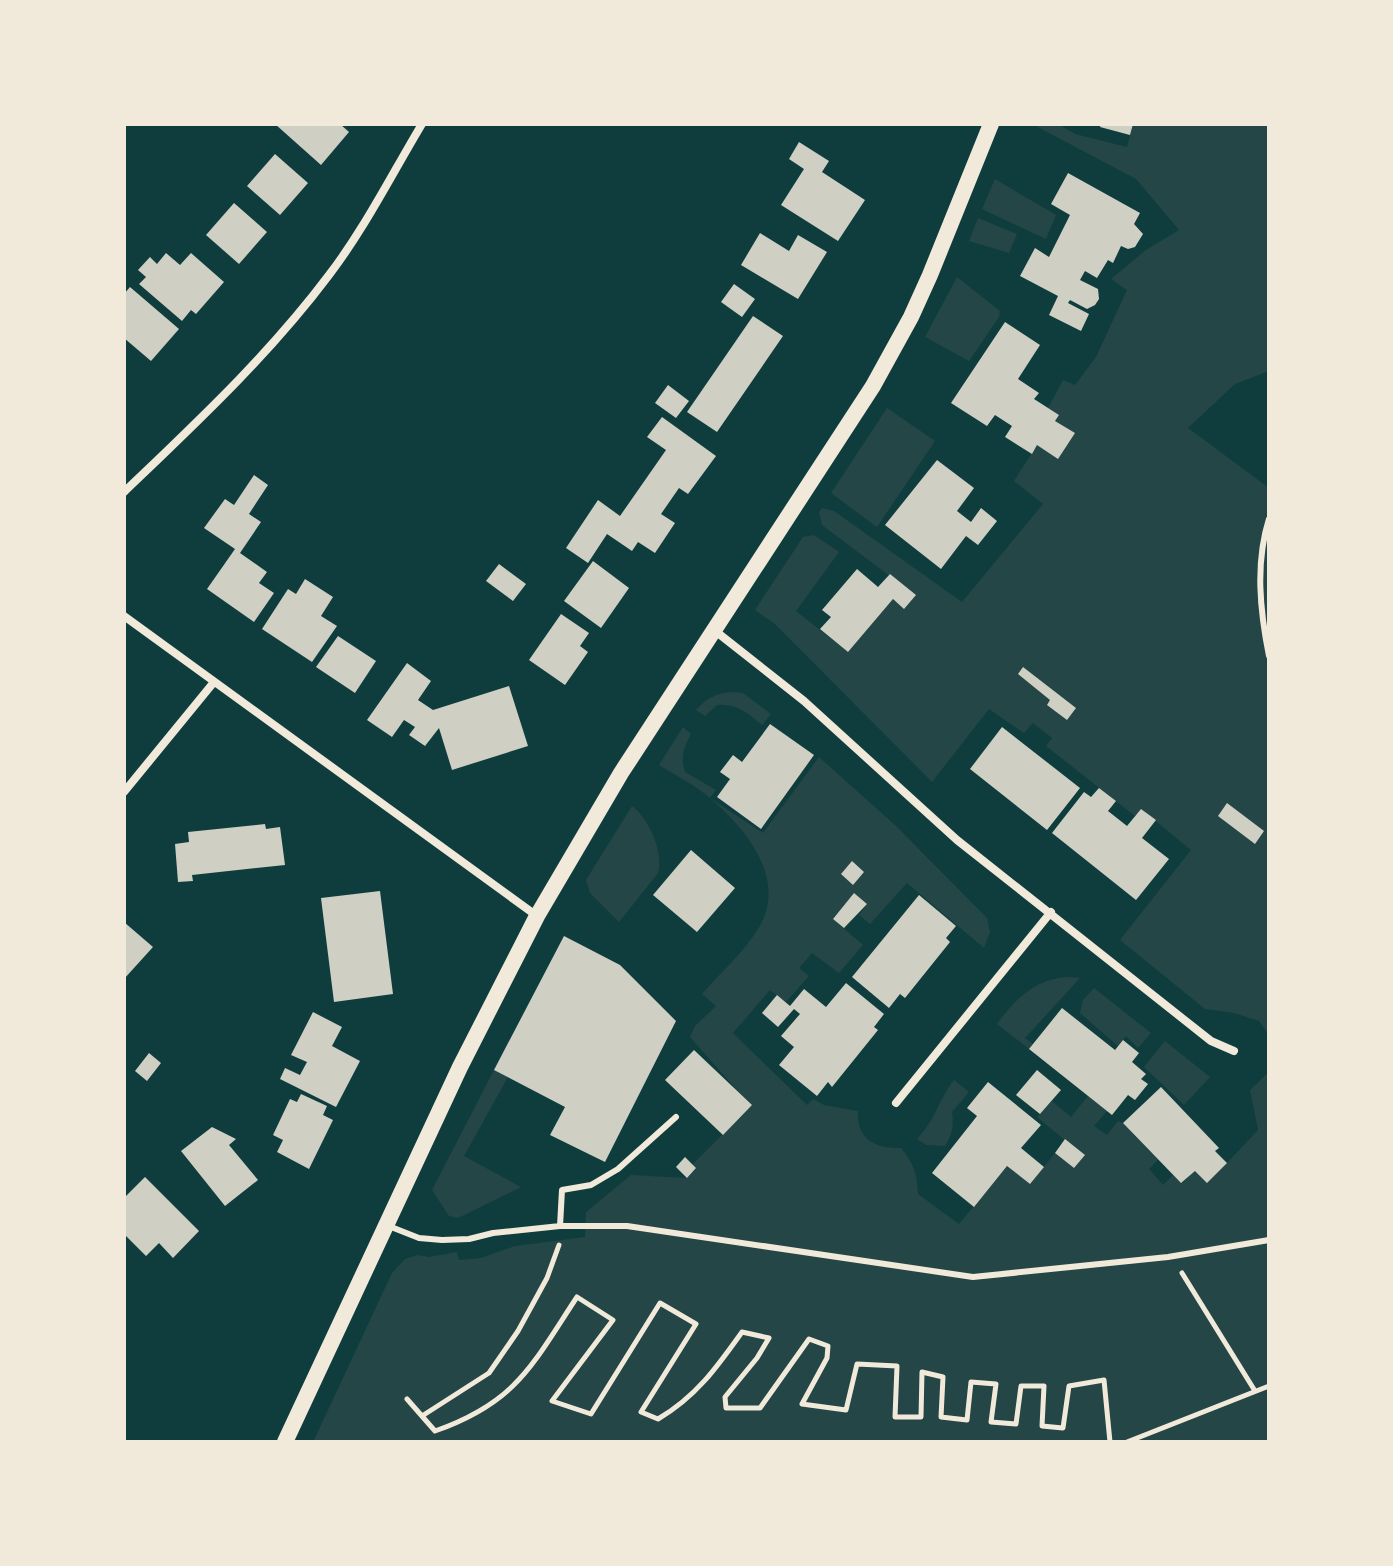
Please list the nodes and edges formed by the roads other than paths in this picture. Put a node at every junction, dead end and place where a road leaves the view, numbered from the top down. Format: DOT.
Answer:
graph roads {
  1 [pos="422,124"];
  2 [pos="991,124"];
  3 [pos="124,492"];
  4 [pos="1269,519"];
  5 [pos="124,616"];
  6 [pos="714,630"];
  7 [pos="1269,656"];
  8 [pos="214,682"];
  9 [pos="124,792"];
  10 [pos="1051,912"];
  11 [pos="537,916"];
  12 [pos="1234,1051"];
  13 [pos="896,1103"];
  14 [pos="676,1117"];
  15 [pos="386,1225"];
  16 [pos="560,1226"];
  17 [pos="1269,1240"];
  18 [pos="285,1442"];
  1 -- 3 [label="street"];
  2 -- 6 [label="main road"];
  4 -- 7 [label="lane"];
  5 -- 8 [label="street"];
  6 -- 10 [label="street"];
  6 -- 11 [label="main road"];
  8 -- 9 [label="street"];
  8 -- 11 [label="street"];
  10 -- 12 [label="street"];
  10 -- 13 [label="street"];
  11 -- 15 [label="main road"];
  14 -- 16 [label="lane"];
  15 -- 16 [label="lane"];
  15 -- 18 [label="main road"];
  16 -- 17 [label="lane"];
}
